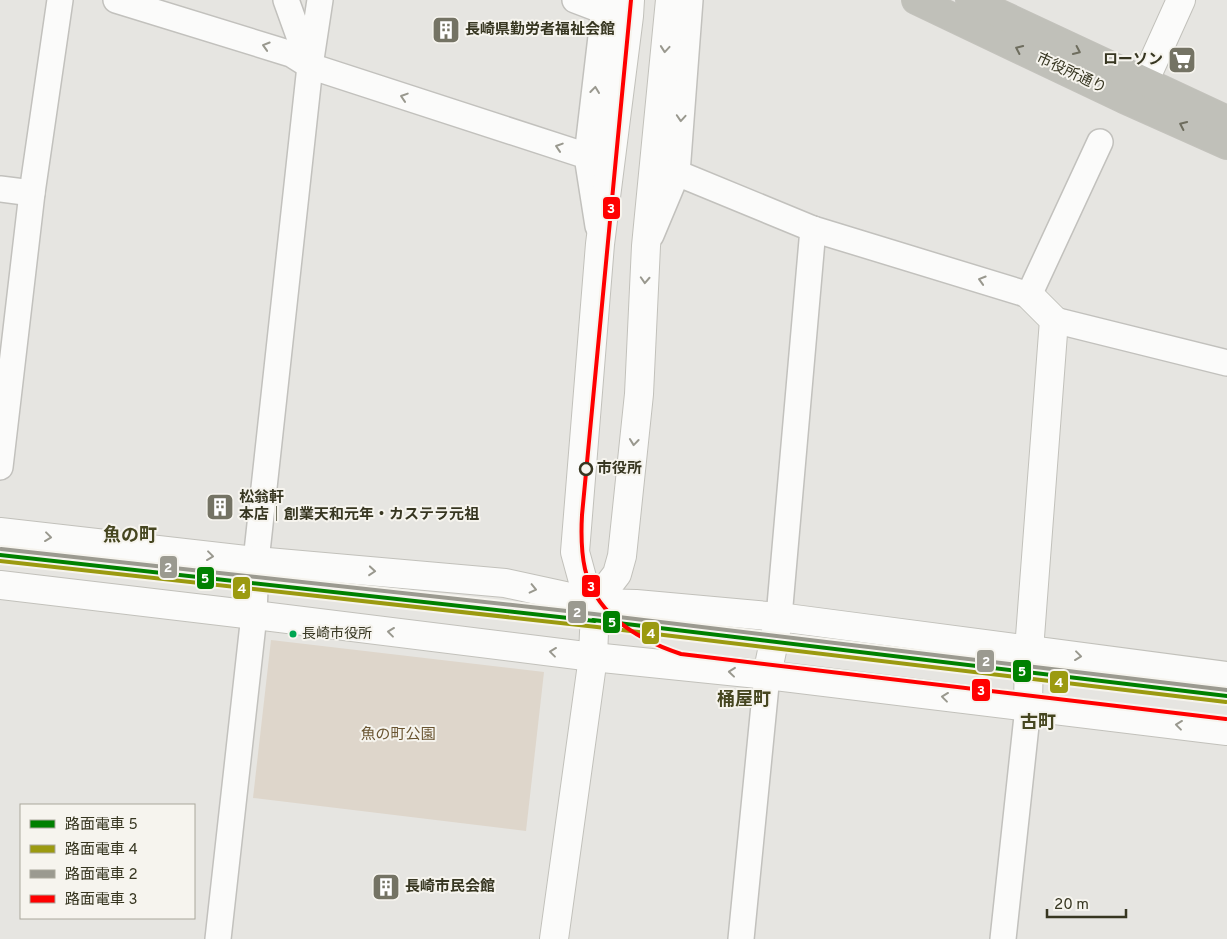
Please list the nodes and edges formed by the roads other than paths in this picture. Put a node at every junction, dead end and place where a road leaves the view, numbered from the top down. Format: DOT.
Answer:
graph roads {
  1 [pos="60,0"];
  2 [pos="116,0"];
  3 [pos="286,0"];
  4 [pos="320,0"];
  5 [pos="575,0"];
  6 [pos="630,0"];
  7 [pos="670,0"];
  8 [pos="690,0"];
  9 [pos="916,0"];
  10 [pos="970,0"];
  11 [pos="1181,0"];
  12 [pos="605,6"];
  13 [pos="310,66"];
  14 [pos="1140,93"];
  15 [pos="1227,120"];
  16 [pos="1100,142"];
  17 [pos="1227,145"];
  18 [pos="587,156"];
  19 [pos="677,173"];
  20 [pos="0,189"];
  21 [pos="32,193"];
  22 [pos="813,229"];
  23 [pos="600,244"];
  24 [pos="646,246"];
  25 [pos="1029,295"];
  26 [pos="1054,320"];
  27 [pos="1227,364"];
  28 [pos="0,467"];
  29 [pos="0,532"];
  30 [pos="256,561"];
  31 [pos="0,585"];
  32 [pos="598,603"];
  33 [pos="254,615"];
  34 [pos="780,617"];
  35 [pos="1029,650"];
  36 [pos="593,657"];
  37 [pos="767,675"];
  38 [pos="1227,676"];
  39 [pos="1028,706"];
  40 [pos="1227,731"];
  41 [pos="218,939"];
  42 [pos="554,939"];
  43 [pos="741,939"];
  44 [pos="1004,939"];
  1 -- 21 [label="street"];
  13 -- 2 [label="street, one-way"];
  3 -- 13 [label="street"];
  4 -- 13 [label="street"];
  5 -- 12 [label="street"];
  6 -- 23 [label="street"];
  7 -- 24 [label="street, one-way"];
  8 -- 19 [label="street, one-way"];
  14 -- 9 [label="highway, 市役所通り, one-way"];
  10 -- 14 [label="highway, 市役所通り, one-way"];
  11 -- 14 [label="street"];
  18 -- 12 [label="street, one-way"];
  18 -- 13 [label="street, one-way"];
  13 -- 30 [label="street"];
  14 -- 15 [label="highway, 市役所通り"];
  17 -- 14 [label="highway, 市役所通り, one-way"];
  16 -- 25 [label="street"];
  18 -- 23 [label="street"];
  19 -- 22 [label="street"];
  19 -- 24 [label="street"];
  20 -- 21 [label="street"];
  21 -- 28 [label="street"];
  25 -- 22 [label="street, one-way"];
  22 -- 34 [label="street"];
  23 -- 32 [label="street"];
  24 -- 32 [label="street, one-way"];
  25 -- 26 [label="street"];
  26 -- 27 [label="street"];
  26 -- 35 [label="street"];
  29 -- 30 [label="street, one-way"];
  30 -- 32 [label="street, one-way"];
  30 -- 33 [label="street"];
  31 -- 33 [label="street"];
  32 -- 34 [label="street"];
  32 -- 36 [label="street"];
  36 -- 33 [label="street, one-way"];
  33 -- 41 [label="street"];
  34 -- 35 [label="street"];
  34 -- 37 [label="street"];
  35 -- 38 [label="street, one-way"];
  35 -- 39 [label="street"];
  37 -- 36 [label="street, one-way"];
  36 -- 42 [label="street"];
  39 -- 37 [label="street, one-way"];
  37 -- 43 [label="street"];
  40 -- 39 [label="street, one-way"];
  39 -- 44 [label="street"];
}
